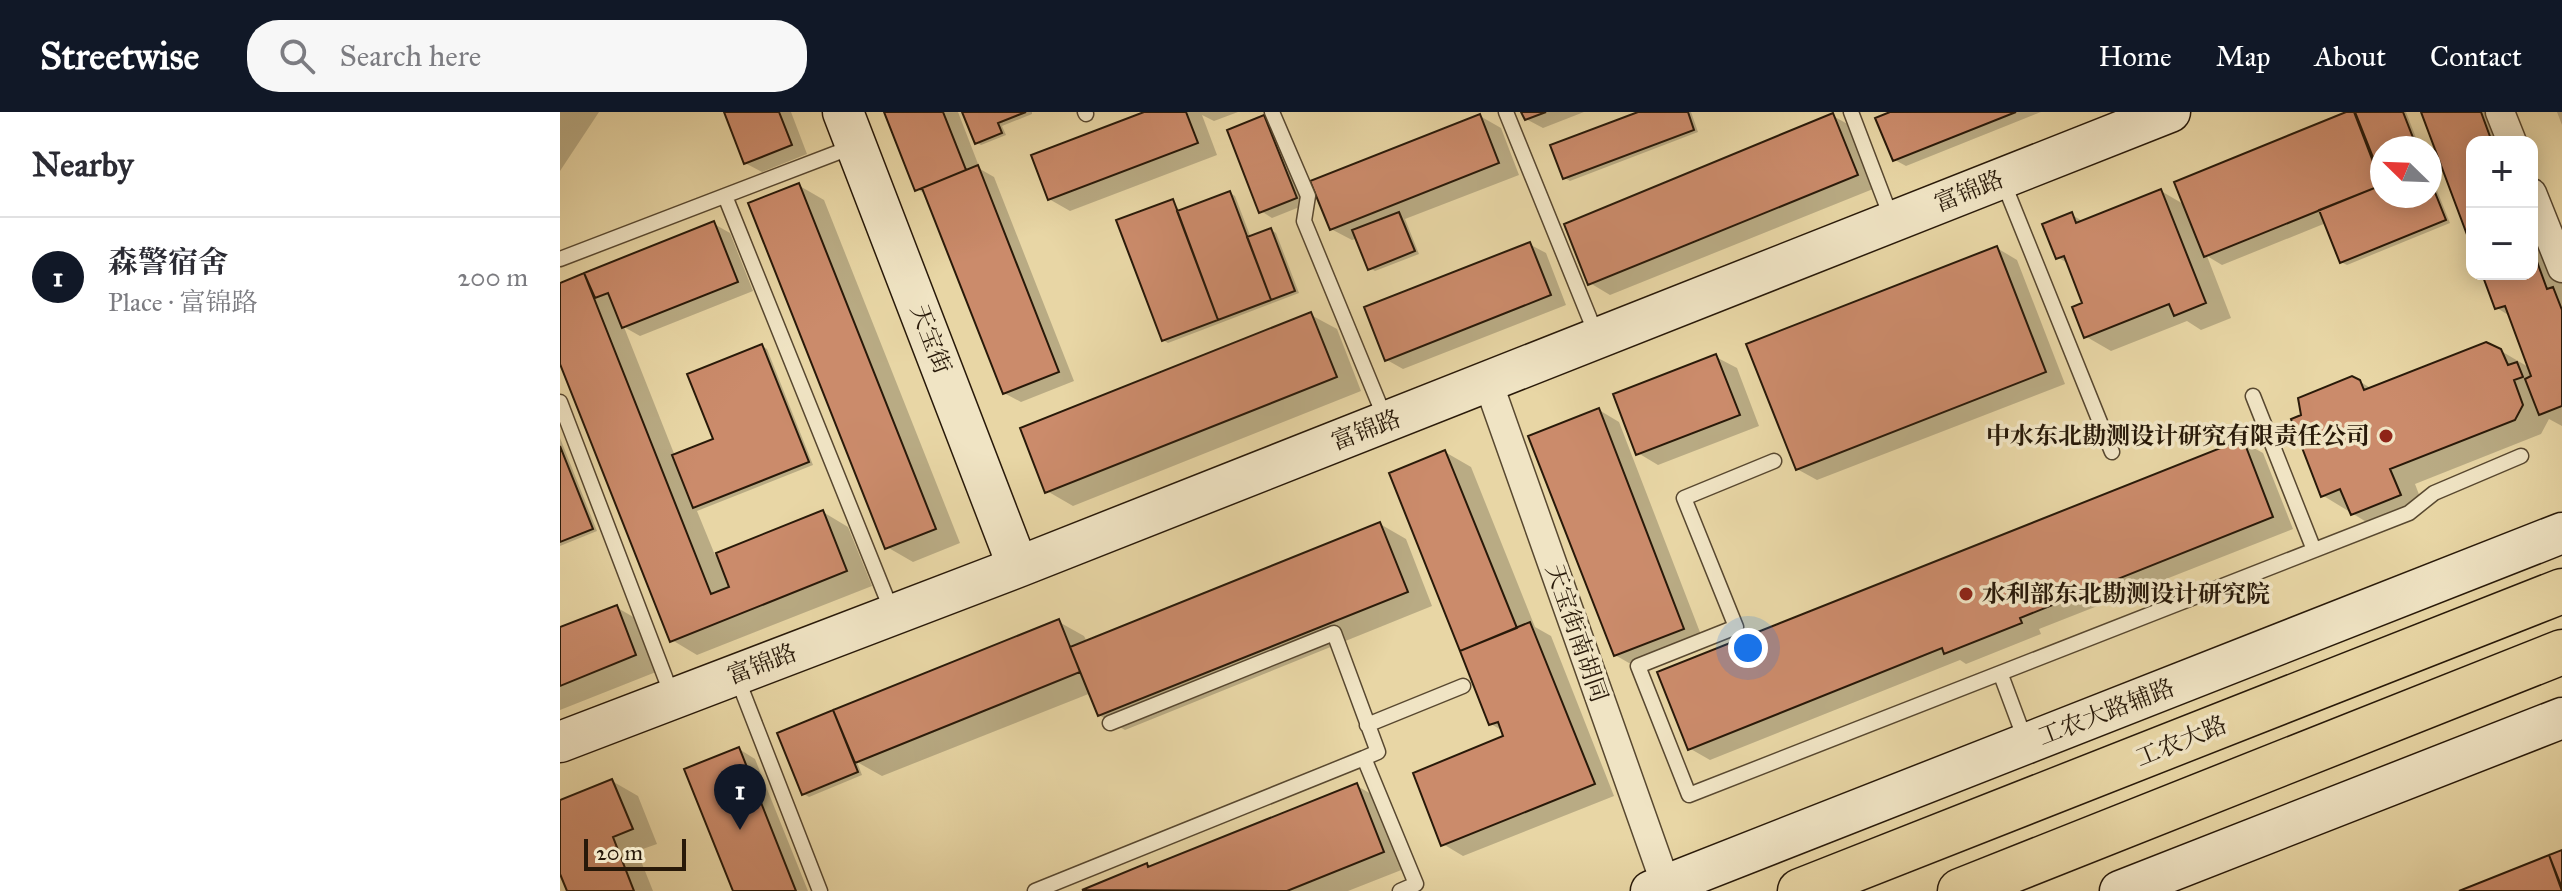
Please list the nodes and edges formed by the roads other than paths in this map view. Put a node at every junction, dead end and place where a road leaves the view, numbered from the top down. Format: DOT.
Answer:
graph roads {
  1 [pos="1272,112"];
  2 [pos="1506,112"];
  3 [pos="1851,112"];
  4 [pos="2170,112"];
  5 [pos="2500,112"];
  6 [pos="850,129"];
  7 [pos="2510,136"];
  8 [pos="2002,178"];
  9 [pos="725,196"];
  10 [pos="2538,208"];
  11 [pos="1893,222"];
  12 [pos="560,259"];
  13 [pos="2562,268"];
  14 [pos="1598,338"];
  15 [pos="1488,382"];
  16 [pos="2253,396"];
  17 [pos="560,402"];
  18 [pos="1386,422"];
  19 [pos="2112,452"];
  20 [pos="2521,456"];
  21 [pos="1774,461"];
  22 [pos="2562,533"];
  23 [pos="2314,550"];
  24 [pos="1018,567"];
  25 [pos="2562,591"];
  26 [pos="894,614"];
  27 [pos="2562,652"];
  28 [pos="736,675"];
  29 [pos="2001,675"];
  30 [pos="1463,686"];
  31 [pos="673,699"];
  32 [pos="2562,718"];
  33 [pos="1110,723"];
  34 [pos="1367,725"];
  35 [pos="560,742"];
  36 [pos="2027,743"];
  37 [pos="1364,758"];
  38 [pos="1658,888"];
  39 [pos="820,891"];
  40 [pos="1035,891"];
  41 [pos="1400,891"];
  42 [pos="1800,891"];
  43 [pos="1960,891"];
  44 [pos="2120,891"];
  1 -- 18 [label="lane"];
  2 -- 14 [label="lane"];
  3 -- 11 [label="lane"];
  4 -- 8 [label="street, 富锦路"];
  5 -- 7 [label="street"];
  6 -- 9 [label="lane"];
  6 -- 24 [label="street, 天宝街"];
  8 -- 11 [label="street, 富锦路"];
  8 -- 19 [label="lane"];
  9 -- 12 [label="lane"];
  9 -- 26 [label="lane"];
  10 -- 13 [label="street"];
  11 -- 14 [label="street, 富锦路"];
  14 -- 15 [label="street, 富锦路"];
  15 -- 18 [label="street, 富锦路"];
  15 -- 38 [label="street, 天宝街南胡同"];
  16 -- 23 [label="lane"];
  17 -- 31 [label="lane"];
  18 -- 24 [label="street, 富锦路"];
  20 -- 23 [label="lane"];
  21 -- 29 [label="lane"];
  22 -- 36 [label="street, 工农大路辅路"];
  23 -- 29 [label="lane"];
  24 -- 26 [label="street, 富锦路"];
  25 -- 42 [label="main road, 工农大路"];
  26 -- 28 [label="street, 富锦路"];
  27 -- 43 [label="main road"];
  28 -- 31 [label="street, 富锦路"];
  28 -- 39 [label="lane"];
  29 -- 36 [label="lane"];
  30 -- 34 [label="lane"];
  31 -- 35 [label="street, 富锦路"];
  32 -- 44 [label="street"];
  33 -- 34 [label="lane"];
  34 -- 37 [label="lane"];
  36 -- 38 [label="street, 工农大路辅路"];
  37 -- 40 [label="lane"];
  37 -- 41 [label="lane"];
}
